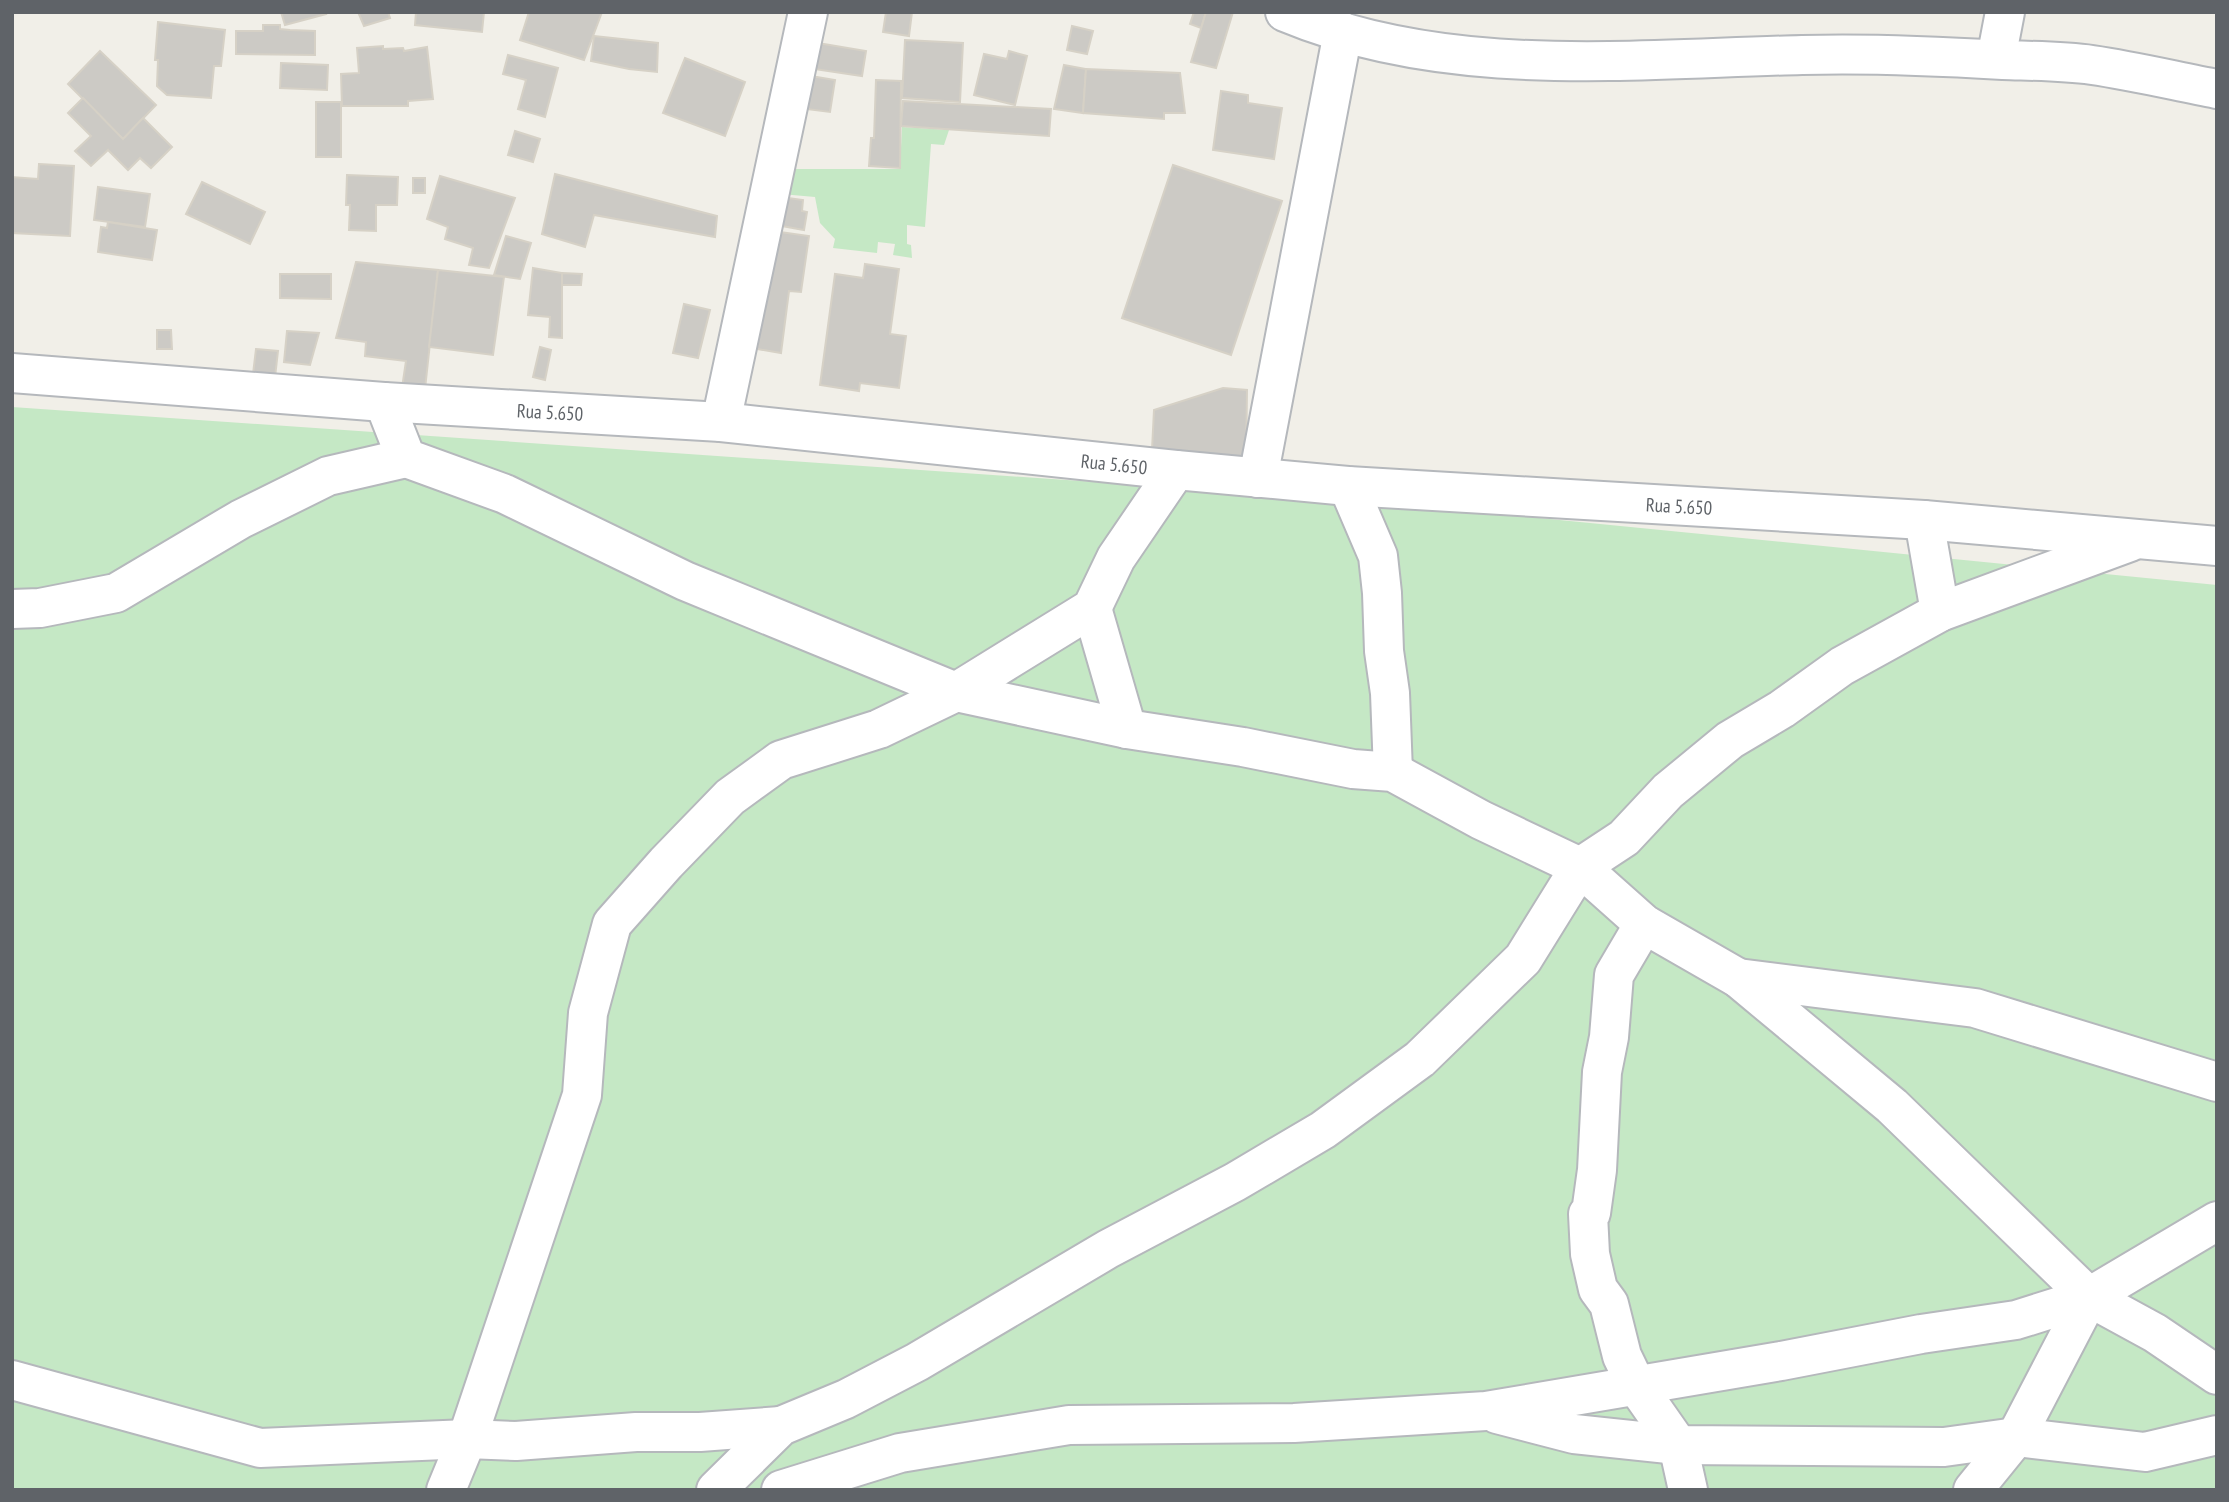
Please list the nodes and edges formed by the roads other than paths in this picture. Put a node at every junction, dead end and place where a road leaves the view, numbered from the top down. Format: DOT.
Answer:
graph roads {
  1 [pos="808,12"];
  2 [pos="1285,12"];
  3 [pos="2005,12"];
  4 [pos="1331,24"];
  5 [pos="1996,59"];
  6 [pos="2217,89"];
  7 [pos="12,373"];
  8 [pos="384,402"];
  9 [pos="721,422"];
  10 [pos="406,458"];
  11 [pos="1176,470"];
  12 [pos="1258,478"];
  13 [pos="1349,486"];
  14 [pos="1924,520"];
  15 [pos="2141,538"];
  16 [pos="2217,546"];
  17 [pos="1092,608"];
  18 [pos="12,609"];
  19 [pos="1940,612"];
  20 [pos="956,692"];
  21 [pos="1127,729"];
  22 [pos="1392,772"];
  23 [pos="1580,867"];
  24 [pos="1644,924"];
  25 [pos="1738,978"];
  26 [pos="2217,1082"];
  27 [pos="2217,1222"];
  28 [pos="2089,1297"];
  29 [pos="2217,1374"];
  30 [pos="12,1380"];
  31 [pos="1636,1385"];
  32 [pos="1486,1411"];
  33 [pos="781,1426"];
  34 [pos="2217,1436"];
  35 [pos="2017,1437"];
  36 [pos="467,1439"];
  37 [pos="1678,1445"];
  38 [pos="446,1490"];
  39 [pos="716,1490"];
  40 [pos="781,1490"];
  41 [pos="1688,1490"];
  42 [pos="1973,1490"];
  1 -- 9 [label="street"];
  2 -- 4 [label="street"];
  3 -- 5 [label="street"];
  4 -- 5 [label="street"];
  4 -- 12 [label="street"];
  5 -- 6 [label="street"];
  7 -- 8 [label="street, Rua 5.650"];
  8 -- 9 [label="street, Rua 5.650"];
  8 -- 10 [label="street"];
  9 -- 11 [label="street, Rua 5.650"];
  10 -- 18 [label="street"];
  10 -- 20 [label="street"];
  11 -- 12 [label="street, Rua 5.650"];
  11 -- 17 [label="street"];
  12 -- 13 [label="street, Rua 5.650"];
  13 -- 14 [label="street, Rua 5.650"];
  13 -- 22 [label="street"];
  14 -- 15 [label="street, Rua 5.650"];
  14 -- 19 [label="street"];
  15 -- 16 [label="street, Rua 5.650"];
  15 -- 19 [label="street"];
  17 -- 20 [label="street"];
  17 -- 21 [label="street"];
  19 -- 23 [label="street"];
  20 -- 21 [label="street"];
  20 -- 36 [label="street"];
  21 -- 22 [label="street"];
  22 -- 23 [label="street"];
  23 -- 24 [label="street"];
  23 -- 33 [label="street"];
  24 -- 25 [label="street"];
  24 -- 31 [label="street"];
  25 -- 26 [label="street"];
  25 -- 28 [label="street"];
  27 -- 28 [label="street"];
  28 -- 29 [label="street"];
  28 -- 31 [label="street"];
  28 -- 35 [label="street"];
  30 -- 36 [label="street"];
  31 -- 32 [label="street"];
  31 -- 37 [label="street"];
  32 -- 37 [label="street"];
  32 -- 40 [label="street"];
  33 -- 36 [label="street"];
  33 -- 39 [label="street"];
  34 -- 35 [label="street"];
  35 -- 37 [label="street"];
  35 -- 42 [label="street"];
  36 -- 38 [label="street"];
  37 -- 41 [label="street"];
}
